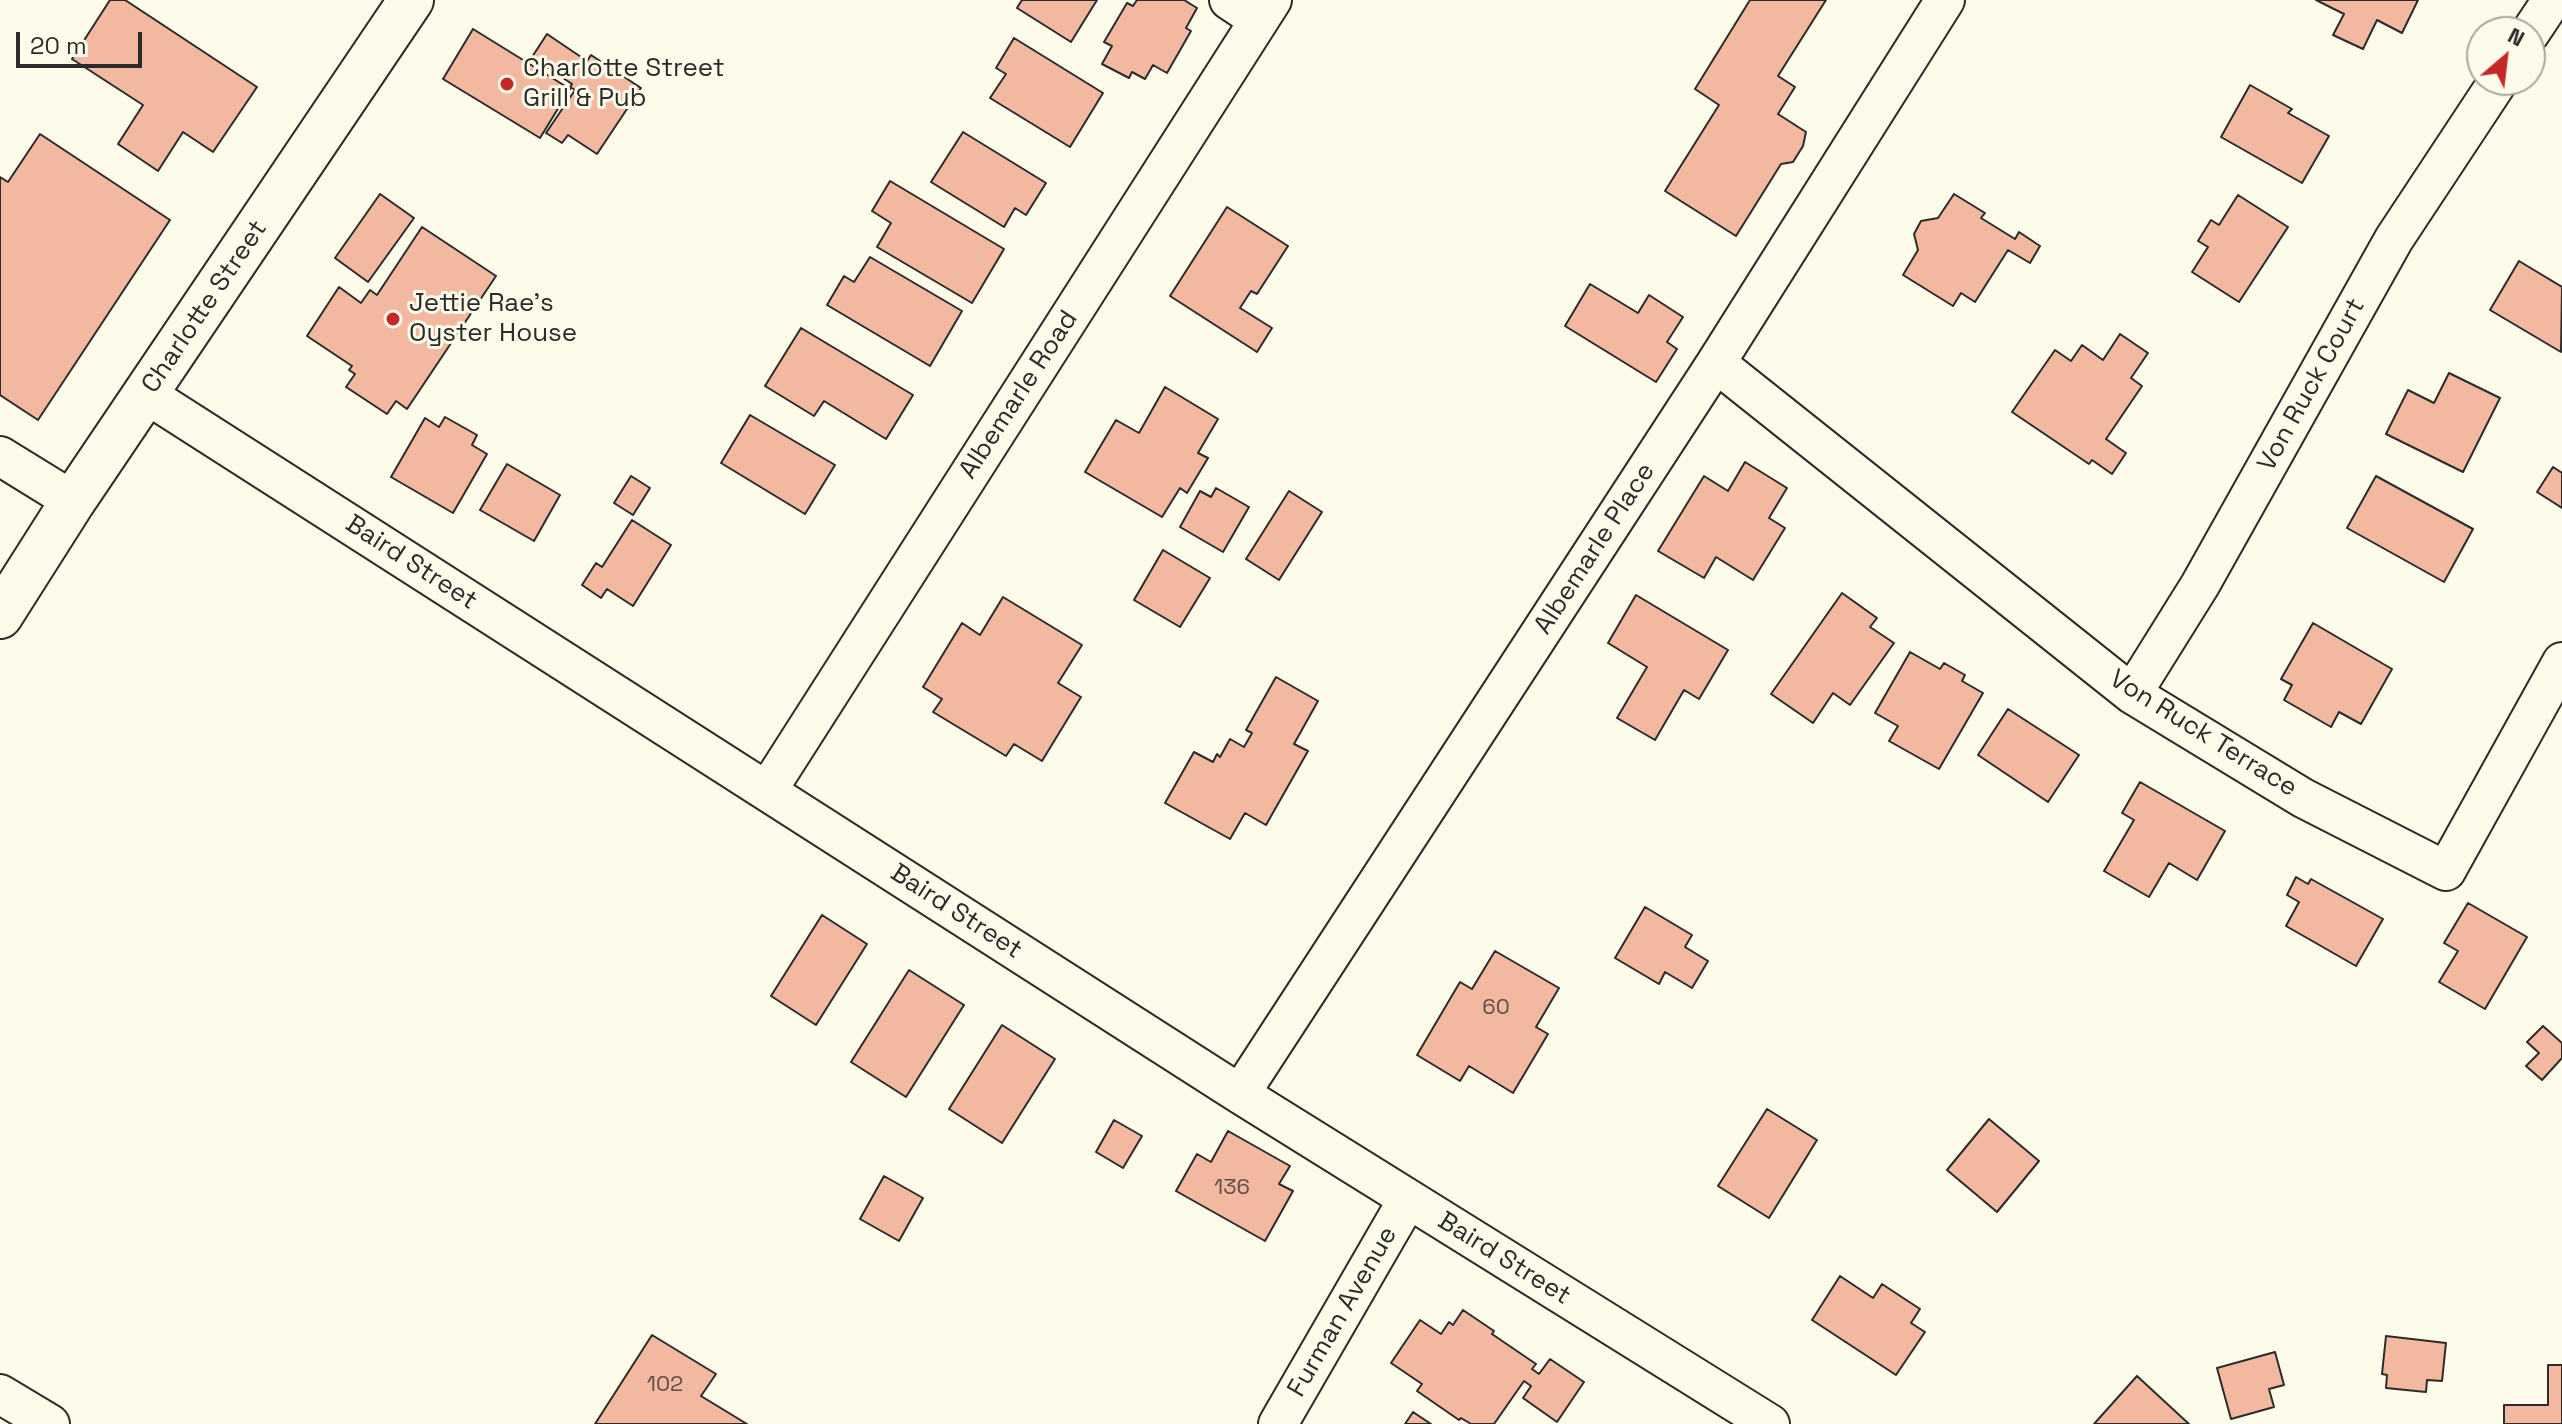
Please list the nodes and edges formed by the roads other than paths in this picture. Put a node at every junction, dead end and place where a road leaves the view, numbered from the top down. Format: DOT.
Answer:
graph roads {
  1 [pos="411,0"];
  2 [pos="1945,0"];
  3 [pos="1253,7"];
  4 [pos="2488,96"];
  5 [pos="1716,363"];
  6 [pos="146,394"];
  7 [pos="0,456"];
  8 [pos="73,501"];
  9 [pos="0,616"];
  10 [pos="2562,662"];
  11 [pos="2132,694"];
  12 [pos="767,791"];
  13 [pos="1240,1094"];
  14 [pos="1408,1199"];
  15 [pos="0,1394"];
  16 [pos="50,1424"];
  17 [pos="1278,1424"];
  18 [pos="1770,1424"];
  1 -- 6 [label="street, Charlotte Street"];
  2 -- 5 [label="street, Albemarle Place"];
  3 -- 12 [label="street, Albemarle Road"];
  4 -- 11 [label="street, Von Ruck Court"];
  5 -- 11 [label="street, Von Ruck Terrace"];
  5 -- 13 [label="street, Albemarle Place"];
  6 -- 8 [label="street, Charlotte Street"];
  6 -- 12 [label="street, Baird Street"];
  7 -- 8 [label="street"];
  8 -- 9 [label="street, Charlotte Street"];
  10 -- 11 [label="street, Von Ruck Terrace"];
  12 -- 13 [label="street, Baird Street"];
  13 -- 14 [label="street, Baird Street"];
  14 -- 17 [label="street, Furman Avenue"];
  14 -- 18 [label="street, Baird Street"];
  15 -- 16 [label="street"];
}
